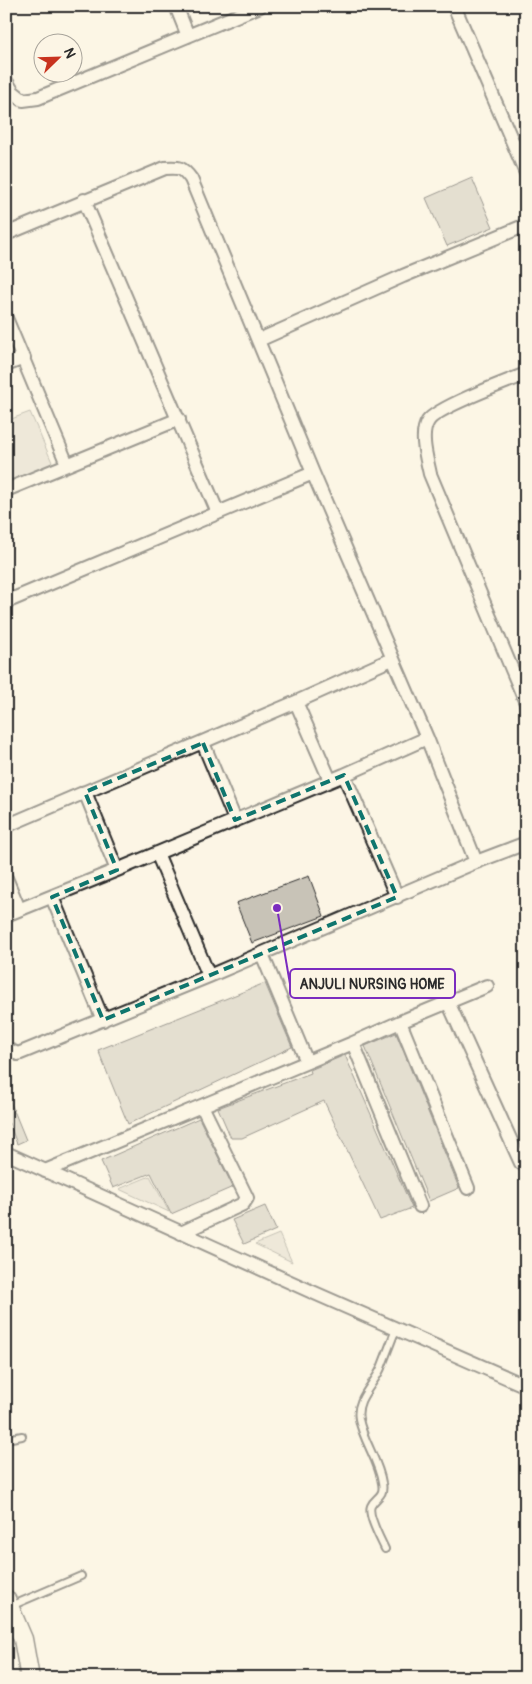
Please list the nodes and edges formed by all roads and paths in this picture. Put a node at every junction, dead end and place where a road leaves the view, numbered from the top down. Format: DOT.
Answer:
graph roads {
  1 [pos="176,6"];
  2 [pos="260,6"];
  3 [pos="454,6"];
  4 [pos="188,36"];
  5 [pos="6,81"];
  6 [pos="526,173"];
  7 [pos="84,200"];
  8 [pos="526,225"];
  9 [pos="6,234"];
  10 [pos="6,318"];
  11 [pos="258,340"];
  12 [pos="24,358"];
  13 [pos="6,365"];
  14 [pos="526,374"];
  15 [pos="179,419"];
  16 [pos="67,464"];
  17 [pos="313,473"];
  18 [pos="6,490"];
  19 [pos="218,513"];
  20 [pos="6,602"];
  21 [pos="392,659"];
  22 [pos="296,702"];
  23 [pos="526,703"];
  24 [pos="427,738"];
  25 [pos="203,743"];
  26 [pos="344,775"];
  27 [pos="330,780"];
  28 [pos="85,792"];
  29 [pos="235,820"];
  30 [pos="6,826"];
  31 [pos="526,843"];
  32 [pos="158,853"];
  33 [pos="476,862"];
  34 [pos="117,870"];
  35 [pos="6,878"];
  36 [pos="52,897"];
  37 [pos="397,897"];
  38 [pos="19,909"];
  39 [pos="6,915"];
  40 [pos="262,954"];
  41 [pos="209,976"];
  42 [pos="486,986"];
  43 [pos="448,1002"];
  44 [pos="103,1020"];
  45 [pos="400,1022"];
  46 [pos="45,1043"];
  47 [pos="353,1044"];
  48 [pos="6,1049"];
  49 [pos="6,1060"];
  50 [pos="307,1062"];
  51 [pos="202,1106"];
  52 [pos="6,1153"];
  53 [pos="521,1163"];
  54 [pos="45,1171"];
  55 [pos="468,1188"];
  56 [pos="420,1206"];
  57 [pos="180,1233"];
  58 [pos="396,1329"];
  59 [pos="526,1386"];
  60 [pos="22,1436"];
  61 [pos="6,1439"];
  62 [pos="386,1549"];
  63 [pos="81,1576"];
  64 [pos="8,1603"];
  65 [pos="30,1678"];
  1 -- 4 [label="street"];
  2 -- 4 [label="street"];
  3 -- 6 [label="street"];
  4 -- 5 [label="street"];
  7 -- 9 [label="street"];
  7 -- 11 [label="street"];
  7 -- 15 [label="street"];
  8 -- 11 [label="street"];
  10 -- 12 [label="street"];
  11 -- 17 [label="street"];
  12 -- 13 [label="street"];
  12 -- 16 [label="street"];
  14 -- 23 [label="street"];
  15 -- 16 [label="street"];
  15 -- 19 [label="street"];
  16 -- 18 [label="street"];
  17 -- 19 [label="street"];
  17 -- 21 [label="street"];
  19 -- 20 [label="street"];
  21 -- 22 [label="street"];
  21 -- 24 [label="street"];
  22 -- 25 [label="street"];
  22 -- 27 [label="street"];
  24 -- 26 [label="street"];
  24 -- 33 [label="street"];
  25 -- 28 [label="street"];
  25 -- 29 [label="street"];
  26 -- 27 [label="street"];
  26 -- 37 [label="street"];
  27 -- 29 [label="street"];
  28 -- 30 [label="street"];
  28 -- 34 [label="street"];
  29 -- 32 [label="street"];
  31 -- 33 [label="street"];
  32 -- 34 [label="street"];
  32 -- 41 [label="street"];
  33 -- 37 [label="street"];
  34 -- 36 [label="street"];
  35 -- 38 [label="street"];
  36 -- 38 [label="street"];
  36 -- 44 [label="street"];
  37 -- 40 [label="street"];
  38 -- 39 [label="street"];
  40 -- 41 [label="street"];
  40 -- 50 [label="street"];
  41 -- 44 [label="street"];
  42 -- 43 [label="street"];
  43 -- 45 [label="street"];
  43 -- 53 [label="street"];
  44 -- 46 [label="street"];
  45 -- 47 [label="street"];
  45 -- 55 [label="street"];
  46 -- 48 [label="street"];
  46 -- 49 [label="street"];
  47 -- 50 [label="street"];
  47 -- 56 [label="street"];
  50 -- 51 [label="street"];
  51 -- 54 [label="street"];
  51 -- 57 [label="street"];
  52 -- 54 [label="street"];
  54 -- 57 [label="street"];
  57 -- 58 [label="street"];
  58 -- 59 [label="street"];
  58 -- 62 [label="lane"];
  60 -- 61 [label="lane"];
  63 -- 64 [label="lane"];
  64 -- 65 [label="street"];
}
